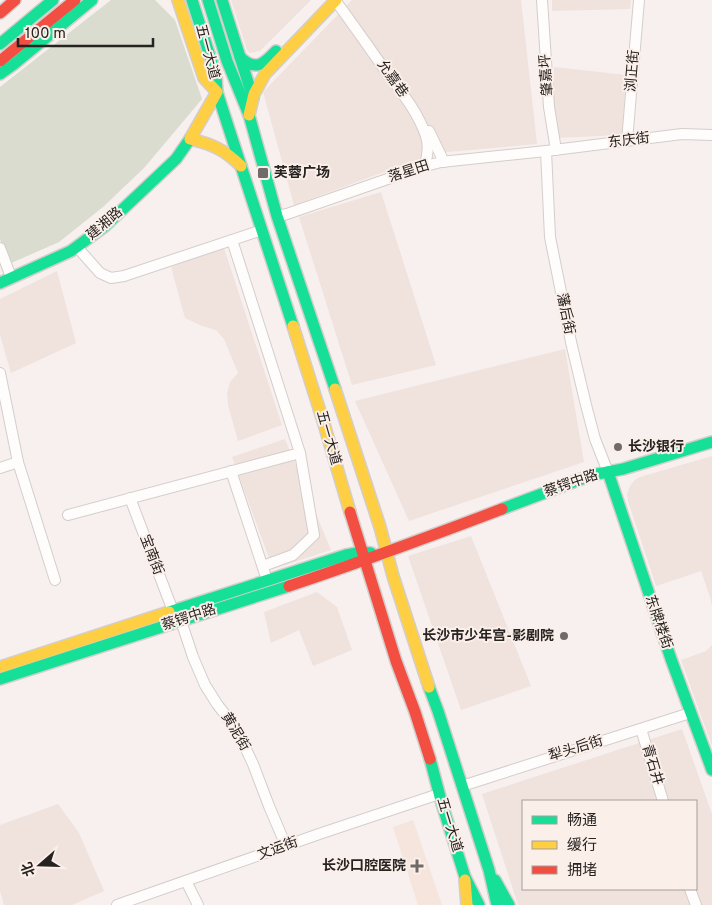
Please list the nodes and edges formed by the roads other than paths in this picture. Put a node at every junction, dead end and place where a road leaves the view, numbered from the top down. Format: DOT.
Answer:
graph roads {
  1 [pos="15,0"];
  2 [pos="37,0"];
  3 [pos="53,0"];
  4 [pos="75,0"];
  5 [pos="92,0"];
  6 [pos="178,0"];
  7 [pos="192,0"];
  8 [pos="208,0"];
  9 [pos="222,0"];
  10 [pos="335,0"];
  11 [pos="542,0"];
  12 [pos="639,0"];
  13 [pos="0,13"];
  14 [pos="0,30"];
  15 [pos="0,44"];
  16 [pos="240,57"];
  17 [pos="0,61"];
  18 [pos="0,74"];
  19 [pos="217,92"];
  20 [pos="253,98"];
  21 [pos="249,116"];
  22 [pos="712,135"];
  23 [pos="190,139"];
  24 [pos="627,142"];
  25 [pos="556,150"];
  26 [pos="546,152"];
  27 [pos="444,162"];
  28 [pos="242,166"];
  29 [pos="424,166"];
  30 [pos="277,216"];
  31 [pos="262,230"];
  32 [pos="232,240"];
  33 [pos="77,247"];
  34 [pos="0,248"];
  35 [pos="11,277"];
  36 [pos="0,283"];
  37 [pos="0,373"];
  38 [pos="712,442"];
  39 [pos="300,453"];
  40 [pos="18,462"];
  41 [pos="0,468"];
  42 [pos="231,471"];
  43 [pos="608,472"];
  44 [pos="130,498"];
  45 [pos="68,515"];
  46 [pos="355,524"];
  47 [pos="417,542"];
  48 [pos="382,554"];
  49 [pos="364,556"];
  50 [pos="335,564"];
  51 [pos="263,566"];
  52 [pos="393,576"];
  53 [pos="55,580"];
  54 [pos="268,580"];
  55 [pos="372,582"];
  56 [pos="173,611"];
  57 [pos="181,621"];
  58 [pos="0,667"];
  59 [pos="0,679"];
  60 [pos="690,713"];
  61 [pos="641,729"];
  62 [pos="712,770"];
  63 [pos="462,786"];
  64 [pos="439,794"];
  65 [pos="663,800"];
  66 [pos="286,846"];
  67 [pos="489,870"];
  68 [pos="465,877"];
  69 [pos="186,881"];
  70 [pos="690,890"];
  71 [pos="117,905"];
  72 [pos="198,905"];
  73 [pos="467,905"];
  74 [pos="479,905"];
  75 [pos="497,905"];
  76 [pos="509,905"];
  77 [pos="696,905"];
  1 -- 13 [label="main road"];
  2 -- 14 [label="main road"];
  3 -- 15 [label="main road"];
  4 -- 17 [label="main road"];
  5 -- 18 [label="main road"];
  6 -- 19 [label="main road"];
  7 -- 19 [label="main road, 五一大道"];
  8 -- 21 [label="main road, 五一大道"];
  9 -- 16 [label="main road"];
  10 -- 16 [label="main road"];
  10 -- 20 [label="main road"];
  10 -- 27 [label="street, 允嘉巷"];
  10 -- 29 [label="street, 允嘉巷"];
  11 -- 25 [label="street, 肇嘉坪"];
  12 -- 24 [label="street, 浏正街"];
  16 -- 20 [label="main road"];
  19 -- 23 [label="main road, 建湘路"];
  19 -- 28 [label="main road, 五一大道"];
  20 -- 21 [label="main road"];
  21 -- 30 [label="main road, 五一大道"];
  22 -- 24 [label="street, 东庆街"];
  23 -- 28 [label="main road"];
  23 -- 33 [label="main road, 建湘路"];
  24 -- 25 [label="street, 东庆街"];
  25 -- 26 [label="street, 东庆街"];
  26 -- 27 [label="street, 落星田"];
  26 -- 43 [label="street, 藩后街"];
  27 -- 29 [label="street, 落星田"];
  28 -- 31 [label="main road, 五一大道"];
  29 -- 30 [label="street, 落星田"];
  30 -- 48 [label="main road, 五一大道"];
  31 -- 32 [label="street"];
  31 -- 46 [label="main road, 五一大道"];
  32 -- 33 [label="street"];
  32 -- 39 [label="street"];
  33 -- 35 [label="main road, 建湘路"];
  34 -- 35 [label="street"];
  35 -- 36 [label="main road, 建湘路"];
  37 -- 40 [label="street"];
  38 -- 43 [label="main road, 蔡锷中路"];
  39 -- 42 [label="street"];
  39 -- 51 [label="street"];
  40 -- 41 [label="street"];
  40 -- 53 [label="street"];
  42 -- 44 [label="street"];
  42 -- 51 [label="street"];
  43 -- 47 [label="main road, 蔡锷中路"];
  43 -- 60 [label="main road, 东牌楼街"];
  44 -- 45 [label="street"];
  44 -- 56 [label="street, 宝南街"];
  46 -- 49 [label="main road, 五一大道"];
  46 -- 50 [label="main road"];
  47 -- 48 [label="main road, 蔡锷中路"];
  47 -- 52 [label="main road"];
  48 -- 49 [label="main road, 蔡锷中路"];
  48 -- 52 [label="main road, 五一大道"];
  49 -- 50 [label="main road, 蔡锷中路"];
  49 -- 55 [label="main road, 五一大道"];
  50 -- 54 [label="main road, 蔡锷中路"];
  50 -- 55 [label="main road"];
  50 -- 57 [label="main road, 蔡锷中路"];
  51 -- 54 [label="street"];
  52 -- 63 [label="main road, 五一大道"];
  54 -- 56 [label="main road, 蔡锷中路"];
  55 -- 64 [label="main road, 五一大道"];
  56 -- 58 [label="main road, 蔡锷中路"];
  57 -- 59 [label="main road, 蔡锷中路"];
  57 -- 66 [label="street, 黄泥街"];
  60 -- 61 [label="street, 犁头后街"];
  60 -- 62 [label="main road, 东牌楼街"];
  61 -- 63 [label="street, 犁头后街"];
  61 -- 65 [label="street, 青石井"];
  63 -- 67 [label="main road, 五一大道"];
  64 -- 66 [label="street, 文运街"];
  64 -- 68 [label="main road, 五一大道"];
  66 -- 69 [label="street, 文运街"];
  67 -- 75 [label="main road, 五一大道"];
  67 -- 76 [label="main road, 五一大道"];
  68 -- 73 [label="main road, 五一大道"];
  68 -- 74 [label="main road, 五一大道"];
  69 -- 71 [label="street, 文运街"];
  69 -- 72 [label="street"];
  70 -- 77 [label="street"];
}
